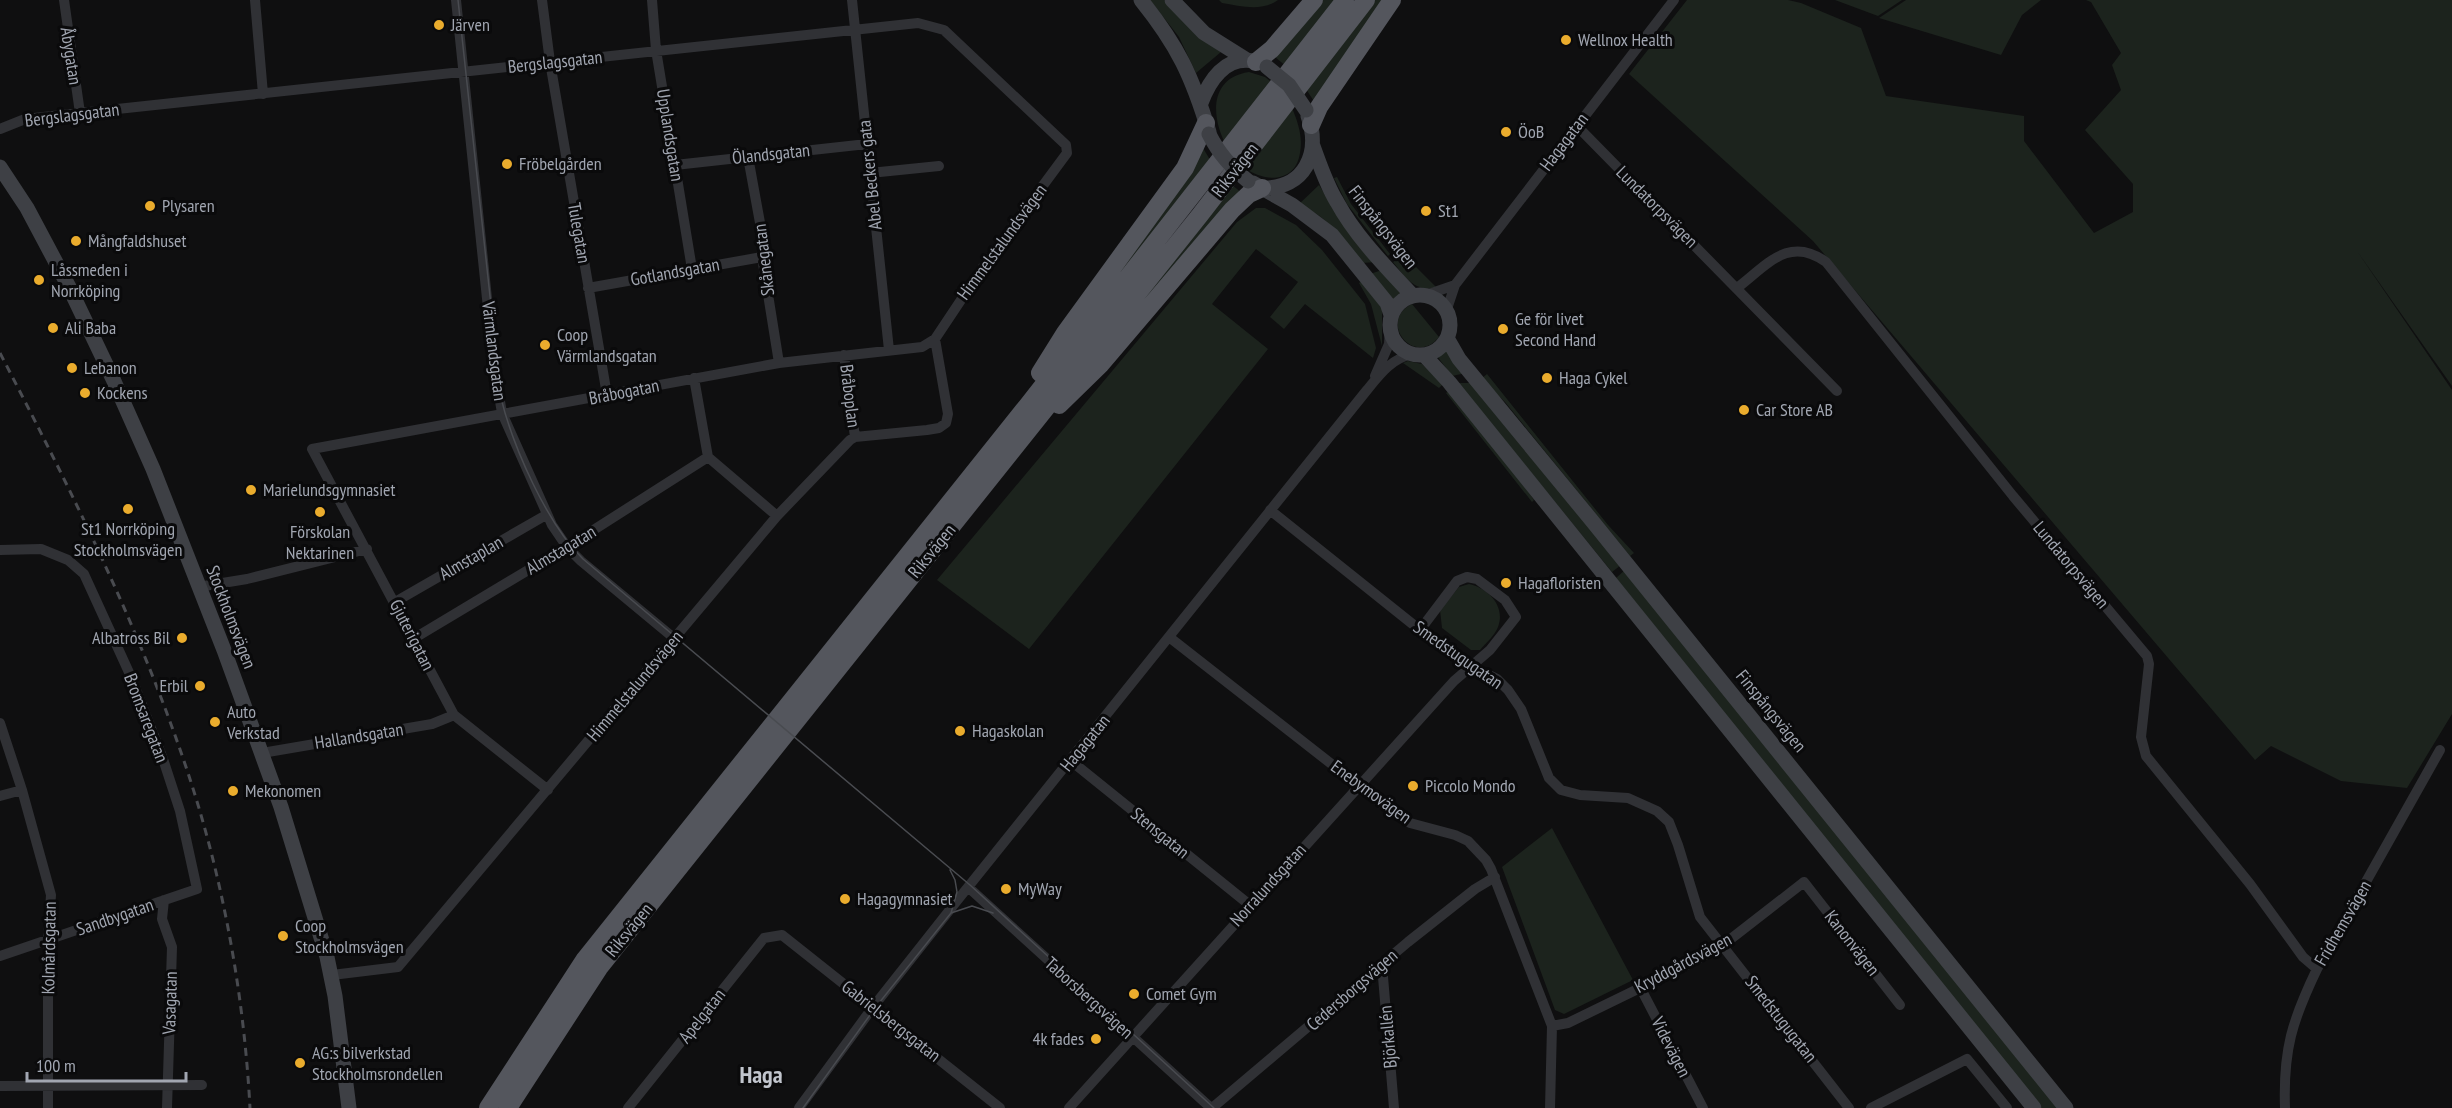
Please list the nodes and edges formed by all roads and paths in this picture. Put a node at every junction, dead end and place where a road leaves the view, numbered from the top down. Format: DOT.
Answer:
graph roads {
  1 [pos="64,0"];
  2 [pos="255,0"];
  3 [pos="456,0"];
  4 [pos="542,0"];
  5 [pos="652,0"];
  6 [pos="852,0"];
  7 [pos="1141,0"];
  8 [pos="1172,0"];
  9 [pos="1314,0"];
  10 [pos="1345,0"];
  11 [pos="1366,0"];
  12 [pos="1392,0"];
  13 [pos="1674,0"];
  14 [pos="855,30"];
  15 [pos="656,50"];
  16 [pos="550,62"];
  17 [pos="1257,63"];
  18 [pos="463,72"];
  19 [pos="263,94"];
  20 [pos="1201,103"];
  21 [pos="80,112"];
  22 [pos="1308,117"];
  23 [pos="1576,125"];
  24 [pos="1208,128"];
  25 [pos="0,129"];
  26 [pos="867,144"];
  27 [pos="1066,145"];
  28 [pos="1313,146"];
  29 [pos="748,157"];
  30 [pos="675,165"];
  31 [pos="939,166"];
  32 [pos="0,167"];
  33 [pos="870,173"];
  34 [pos="1255,184"];
  35 [pos="762,257"];
  36 [pos="692,269"];
  37 [pos="1455,285"];
  38 [pos="588,288"];
  39 [pos="1737,288"];
  40 [pos="1418,296"];
  41 [pos="1446,312"];
  42 [pos="1390,321"];
  43 [pos="1446,338"];
  44 [pos="935,339"];
  45 [pos="889,350"];
  46 [pos="844,355"];
  47 [pos="1418,355"];
  48 [pos="779,363"];
  49 [pos="694,378"];
  50 [pos="1373,381"];
  51 [pos="1837,391"];
  52 [pos="607,395"];
  53 [pos="502,413"];
  54 [pos="1015,434"];
  55 [pos="855,437"];
  56 [pos="312,449"];
  57 [pos="708,458"];
  58 [pos="1270,510"];
  59 [pos="546,515"];
  60 [pos="777,516"];
  61 [pos="567,547"];
  62 [pos="367,549"];
  63 [pos="0,550"];
  64 [pos="198,587"];
  65 [pos="395,602"];
  66 [pos="1420,630"];
  67 [pos="1169,638"];
  68 [pos="413,639"];
  69 [pos="675,639"];
  70 [pos="1471,666"];
  71 [pos="454,716"];
  72 [pos="0,723"];
  73 [pos="2440,750"];
  74 [pos="262,753"];
  75 [pos="1070,760"];
  76 [pos="1359,785"];
  77 [pos="22,790"];
  78 [pos="548,790"];
  79 [pos="0,796"];
  80 [pos="1495,877"];
  81 [pos="1804,882"];
  82 [pos="968,887"];
  83 [pos="197,889"];
  84 [pos="164,900"];
  85 [pos="1251,906"];
  86 [pos="782,935"];
  87 [pos="48,940"];
  88 [pos="1723,945"];
  89 [pos="0,956"];
  90 [pos="1382,965"];
  91 [pos="2316,969"];
  92 [pos="332,975"];
  93 [pos="1640,987"];
  94 [pos="1900,1005"];
  95 [pos="873,1007"];
  96 [pos="1552,1026"];
  97 [pos="1131,1036"];
  98 [pos="202,1085"];
  99 [pos="0,1086"];
  100 [pos="49,1086"];
  101 [pos="167,1087"];
  102 [pos="48,1108"];
  103 [pos="167,1108"];
  104 [pos="349,1108"];
  105 [pos="489,1108"];
  106 [pos="508,1108"];
  107 [pos="628,1108"];
  108 [pos="800,1108"];
  109 [pos="1000,1108"];
  110 [pos="1069,1108"];
  111 [pos="1211,1108"];
  112 [pos="1394,1108"];
  113 [pos="1551,1108"];
  114 [pos="1703,1108"];
  115 [pos="1849,1108"];
  116 [pos="1871,1108"];
  117 [pos="2007,1108"];
  118 [pos="2034,1108"];
  119 [pos="2066,1108"];
  120 [pos="2285,1108"];
  1 -- 21 [label="street, Åbygatan"];
  2 -- 19 [label="street"];
  3 -- 18 [label="street, Värmlandsgatan"];
  4 -- 16 [label="street, Tulegatan"];
  5 -- 15 [label="street, Upplandsgatan"];
  6 -- 14 [label="street, Abel Beckers gata"];
  7 -- 20 [label="main road"];
  8 -- 17 [label="main road"];
  9 -- 17 [label="highway"];
  10 -- 54 [label="highway, Riksvägen"];
  11 -- 54 [label="highway, Riksvägen"];
  12 -- 22 [label="highway"];
  13 -- 23 [label="street, Hagagatan"];
  14 -- 15 [label="street, Bergslagsgatan"];
  14 -- 26 [label="street, Abel Beckers gata"];
  14 -- 27 [label="street, Bergslagsgatan"];
  15 -- 16 [label="street, Bergslagsgatan"];
  15 -- 30 [label="street, Upplandsgatan"];
  16 -- 18 [label="street, Bergslagsgatan"];
  16 -- 38 [label="street, Tulegatan"];
  17 -- 20 [label="main road"];
  17 -- 22 [label="main road, bridge"];
  18 -- 19 [label="street, Bergslagsgatan"];
  18 -- 53 [label="street, Värmlandsgatan"];
  19 -- 21 [label="street, Bergslagsgatan"];
  20 -- 24 [label="main road"];
  21 -- 25 [label="street, Bergslagsgatan"];
  22 -- 28 [label="main road"];
  23 -- 37 [label="street, Hagagatan"];
  23 -- 39 [label="street, Lundatorpsvägen"];
  24 -- 34 [label="main road, bridge"];
  24 -- 54 [label="highway"];
  26 -- 29 [label="street, Ölandsgatan"];
  26 -- 33 [label="street, Abel Beckers gata"];
  27 -- 44 [label="street, Himmelstalundsvägen"];
  28 -- 34 [label="main road"];
  28 -- 40 [label="main road, Finspångsvägen"];
  29 -- 30 [label="street, Ölandsgatan"];
  29 -- 35 [label="street, Skånegatan"];
  30 -- 36 [label="street, Upplandsgatan"];
  31 -- 33 [label="street"];
  32 -- 64 [label="main road, Stockholmsvägen"];
  33 -- 45 [label="street, Abel Beckers gata"];
  34 -- 42 [label="main road"];
  34 -- 54 [label="highway"];
  35 -- 36 [label="street, Gotlandsgatan"];
  35 -- 48 [label="street, Skånegatan"];
  36 -- 38 [label="street, Gotlandsgatan"];
  37 -- 40 [label="street"];
  37 -- 41 [label="street, Hagagatan"];
  38 -- 52 [label="street, Tulegatan"];
  39 -- 51 [label="street, Lundatorpsvägen"];
  39 -- 91 [label="street, Lundatorpsvägen"];
  40 -- 41 [label="main road"];
  40 -- 42 [label="main road"];
  41 -- 43 [label="main road"];
  42 -- 47 [label="main road"];
  42 -- 50 [label="street, Hagagatan"];
  43 -- 47 [label="main road"];
  43 -- 119 [label="main road, Finspångsvägen"];
  44 -- 45 [label="street, Bråbogatan"];
  44 -- 55 [label="street"];
  45 -- 46 [label="street, Bråbogatan"];
  46 -- 48 [label="street, Bråbogatan"];
  46 -- 55 [label="street, Bråboplan"];
  47 -- 50 [label="street, Hagagatan"];
  47 -- 118 [label="main road"];
  48 -- 49 [label="street, Bråbogatan"];
  49 -- 52 [label="street, Bråbogatan"];
  49 -- 57 [label="street"];
  50 -- 58 [label="street, Hagagatan"];
  52 -- 53 [label="street, Bråbogatan"];
  53 -- 56 [label="street, Bråbogatan"];
  53 -- 59 [label="street, Värmlandsgatan"];
  54 -- 105 [label="highway, Riksvägen"];
  54 -- 106 [label="highway, Riksvägen"];
  55 -- 60 [label="street, Himmelstalundsvägen"];
  56 -- 62 [label="street, Gjuterigatan"];
  57 -- 60 [label="street"];
  57 -- 61 [label="street, Almstagatan"];
  58 -- 66 [label="street, Smedstugugatan"];
  58 -- 67 [label="street, Hagagatan"];
  59 -- 61 [label="street, Värmlandsgatan"];
  59 -- 65 [label="street, Almstaplan"];
  60 -- 69 [label="street, Himmelstalundsvägen"];
  61 -- 68 [label="street, Almstagatan"];
  61 -- 69 [label="street, Värmlandsgatan"];
  62 -- 64 [label="street"];
  62 -- 65 [label="street, Gjuterigatan"];
  63 -- 83 [label="street, Bromsaregatan"];
  64 -- 74 [label="main road, Stockholmsvägen"];
  65 -- 68 [label="street, Gjuterigatan"];
  66 -- 70 [label="street, Smedstugugatan"];
  66 -- 70 [label="street, Norralundsgatan"];
  67 -- 75 [label="street, Hagagatan"];
  67 -- 76 [label="street, Enebymovägen"];
  68 -- 71 [label="street, Gjuterigatan"];
  69 -- 78 [label="street, Himmelstalundsvägen"];
  70 -- 76 [label="street, Norralundsgatan"];
  70 -- 88 [label="street, Smedstugugatan"];
  71 -- 74 [label="street, Hallandsgatan"];
  71 -- 78 [label="street, Gjuterigatan"];
  72 -- 77 [label="street, Kolmårdsgatan"];
  73 -- 91 [label="street, Fridhemsvägen"];
  74 -- 92 [label="main road, Stockholmsvägen"];
  75 -- 82 [label="street, Hagagatan"];
  75 -- 85 [label="street, Stensgatan"];
  76 -- 80 [label="street, Enebymovägen"];
  76 -- 85 [label="street, Norralundsgatan"];
  77 -- 79 [label="street"];
  77 -- 87 [label="street, Kolmårdsgatan"];
  78 -- 92 [label="street, Himmelstalundsvägen"];
  80 -- 90 [label="street, Cedersborgsvägen"];
  80 -- 96 [label="street, Enebymovägen"];
  81 -- 88 [label="street, Kryddgårdsvägen"];
  81 -- 94 [label="street, Kanonvägen"];
  82 -- 95 [label="street, Hagagatan"];
  82 -- 97 [label="street, Taborsbergsvägen"];
  83 -- 84 [label="street, Sandbygatan"];
  84 -- 87 [label="street, Sandbygatan"];
  84 -- 101 [label="street, Vasagatan"];
  85 -- 97 [label="street, Norralundsgatan"];
  86 -- 95 [label="street, Gabrielsbergsgatan"];
  86 -- 107 [label="street, Apelgatan"];
  87 -- 89 [label="street, Sandbygatan"];
  87 -- 100 [label="street, Kolmårdsgatan"];
  88 -- 93 [label="street, Kryddgårdsvägen"];
  88 -- 115 [label="street, Smedstugugatan"];
  90 -- 111 [label="street, Cedersborgsvägen"];
  90 -- 112 [label="street, Björkallén"];
  91 -- 120 [label="street, Fridhemsvägen"];
  92 -- 104 [label="main road, Stockholmsvägen"];
  93 -- 96 [label="street, Kryddgårdsvägen"];
  93 -- 114 [label="street, Videvägen"];
  95 -- 108 [label="street, Hagagatan"];
  95 -- 109 [label="street, Gabrielsbergsgatan"];
  96 -- 113 [label="street, Enebymovägen"];
  97 -- 110 [label="street, Norralundsgatan"];
  97 -- 111 [label="street, Taborsbergsvägen"];
  98 -- 101 [label="street"];
  99 -- 100 [label="street"];
  100 -- 101 [label="street"];
  100 -- 102 [label="street, Kolmårdsgatan"];
  101 -- 103 [label="street, Vasagatan"];
  116 -- 117 [label="street"];
}
